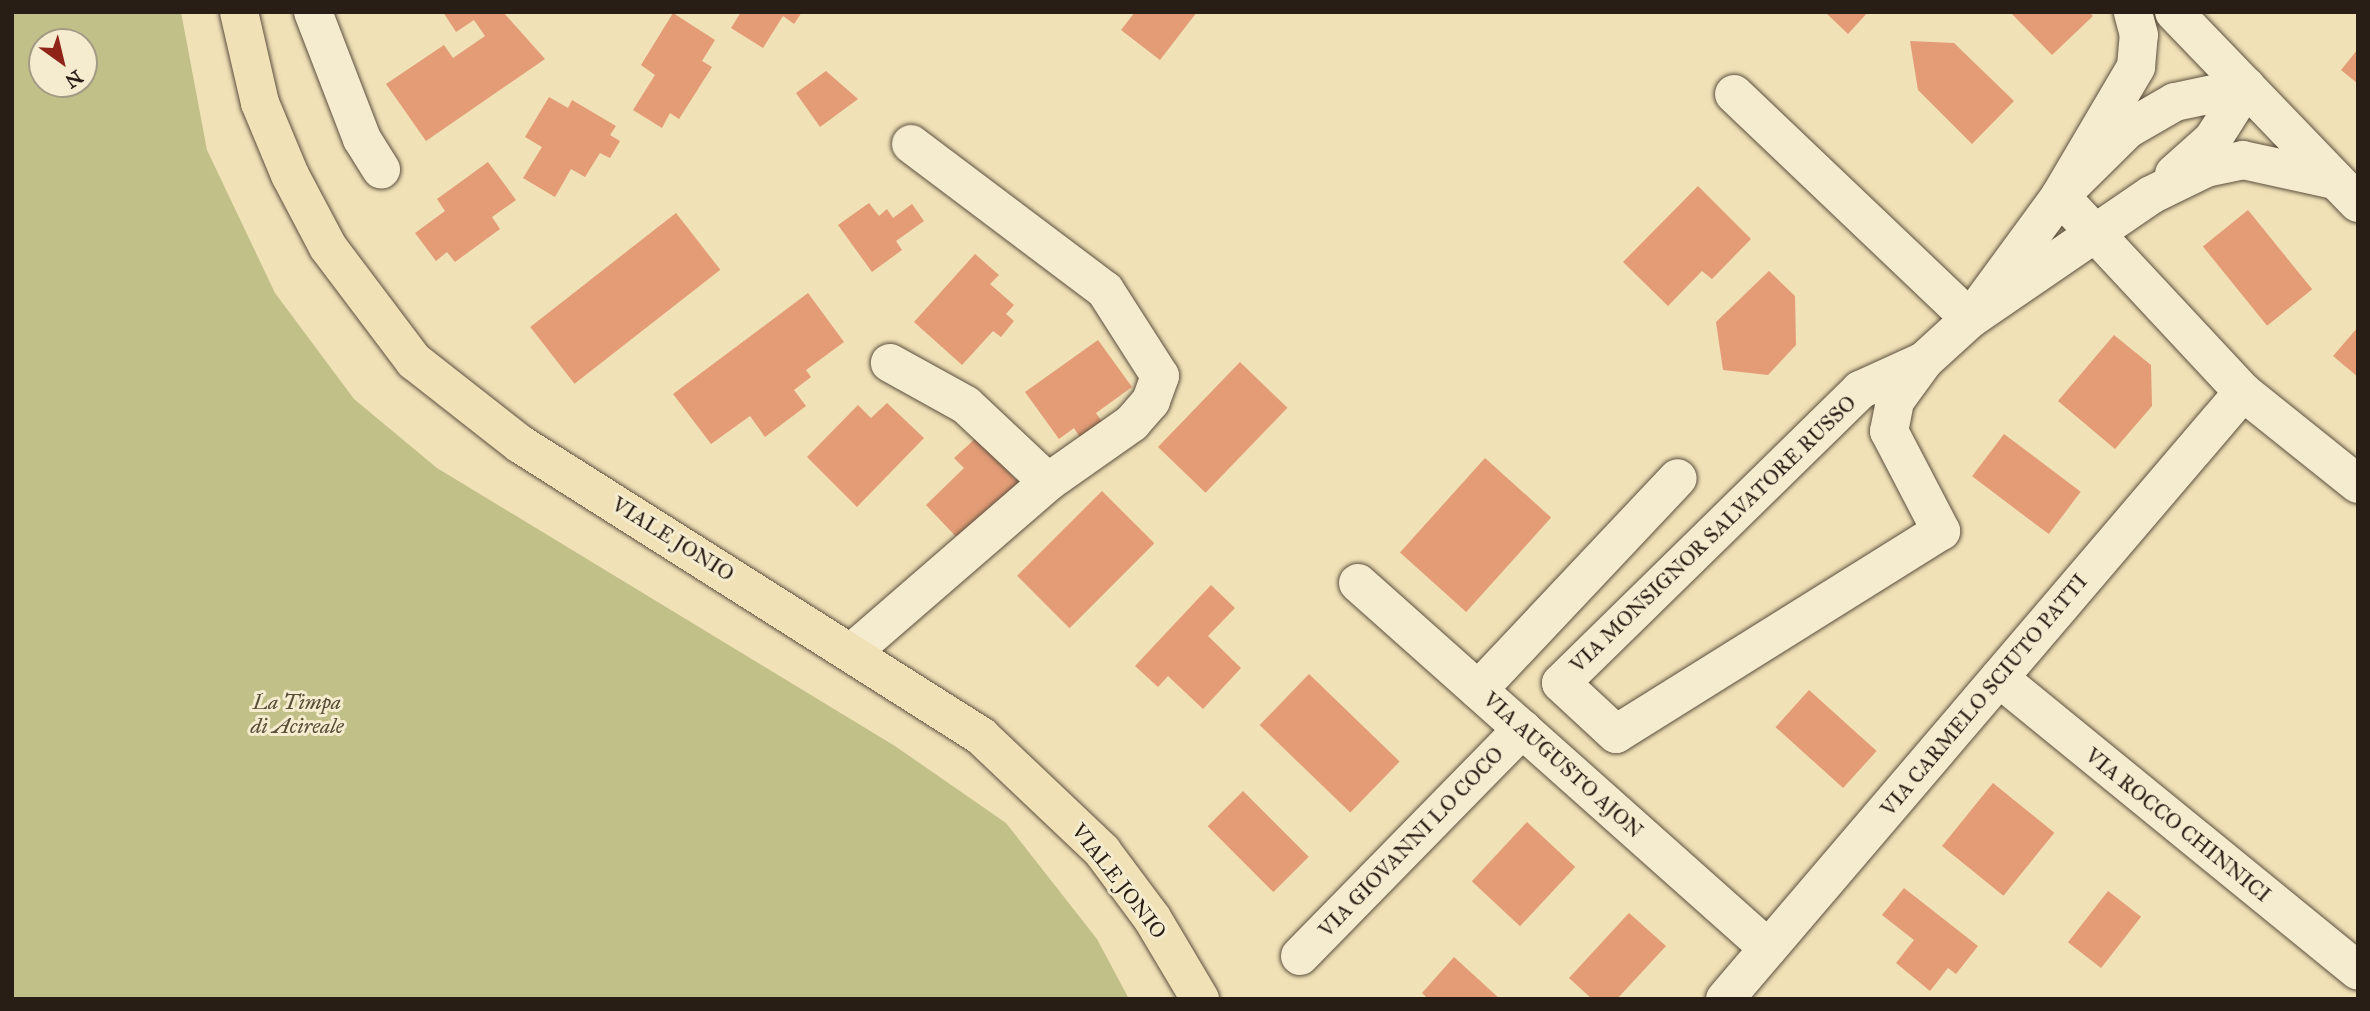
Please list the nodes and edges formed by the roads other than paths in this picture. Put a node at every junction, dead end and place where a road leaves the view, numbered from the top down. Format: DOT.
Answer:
graph roads {
  1 [pos="239,12"];
  2 [pos="313,12"];
  3 [pos="2133,12"];
  4 [pos="2174,12"];
  5 [pos="2246,88"];
  6 [pos="1734,94"];
  7 [pos="911,144"];
  8 [pos="381,170"];
  9 [pos="2346,191"];
  10 [pos="2151,195"];
  11 [pos="2060,196"];
  12 [pos="2099,235"];
  13 [pos="1970,319"];
  14 [pos="1924,361"];
  15 [pos="890,363"];
  16 [pos="2243,392"];
  17 [pos="1678,478"];
  18 [pos="1048,482"];
  19 [pos="2358,484"];
  20 [pos="1358,583"];
  21 [pos="852,652"];
  22 [pos="1998,678"];
  23 [pos="1478,690"];
  24 [pos="1522,729"];
  25 [pos="1768,948"];
  26 [pos="1300,956"];
  27 [pos="2358,971"];
  28 [pos="1200,999"];
  29 [pos="1725,999"];
  1 -- 21 [label="main road, VIALE JONIO"];
  2 -- 8 [label="street"];
  3 -- 11 [label="street"];
  4 -- 5 [label="street"];
  5 -- 9 [label="street"];
  5 -- 10 [label="street"];
  5 -- 11 [label="street"];
  6 -- 13 [label="street"];
  7 -- 18 [label="street"];
  9 -- 10 [label="street"];
  10 -- 12 [label="street"];
  11 -- 12 [label="street"];
  11 -- 13 [label="street"];
  12 -- 13 [label="street"];
  12 -- 16 [label="street"];
  13 -- 14 [label="street, VIA MONSIGNOR SALVATORE RUSSO"];
  14 -- 14 [label="street, VIA MONSIGNOR SALVATORE RUSSO"];
  15 -- 18 [label="street"];
  16 -- 19 [label="street"];
  16 -- 22 [label="street, VIA CARMELO SCIUTO PATTI"];
  17 -- 23 [label="street"];
  18 -- 21 [label="street"];
  20 -- 23 [label="street, VIA AUGUSTO AJON"];
  21 -- 28 [label="main road, VIALE JONIO"];
  22 -- 25 [label="street, VIA CARMELO SCIUTO PATTI"];
  22 -- 27 [label="street, VIA ROCCO CHINNICI"];
  23 -- 24 [label="street, VIA AUGUSTO AJON"];
  24 -- 25 [label="street, VIA AUGUSTO AJON"];
  24 -- 26 [label="street, VIA GIOVANNI LO COCO"];
  25 -- 29 [label="street, VIA CARMELO SCIUTO PATTI"];
}
